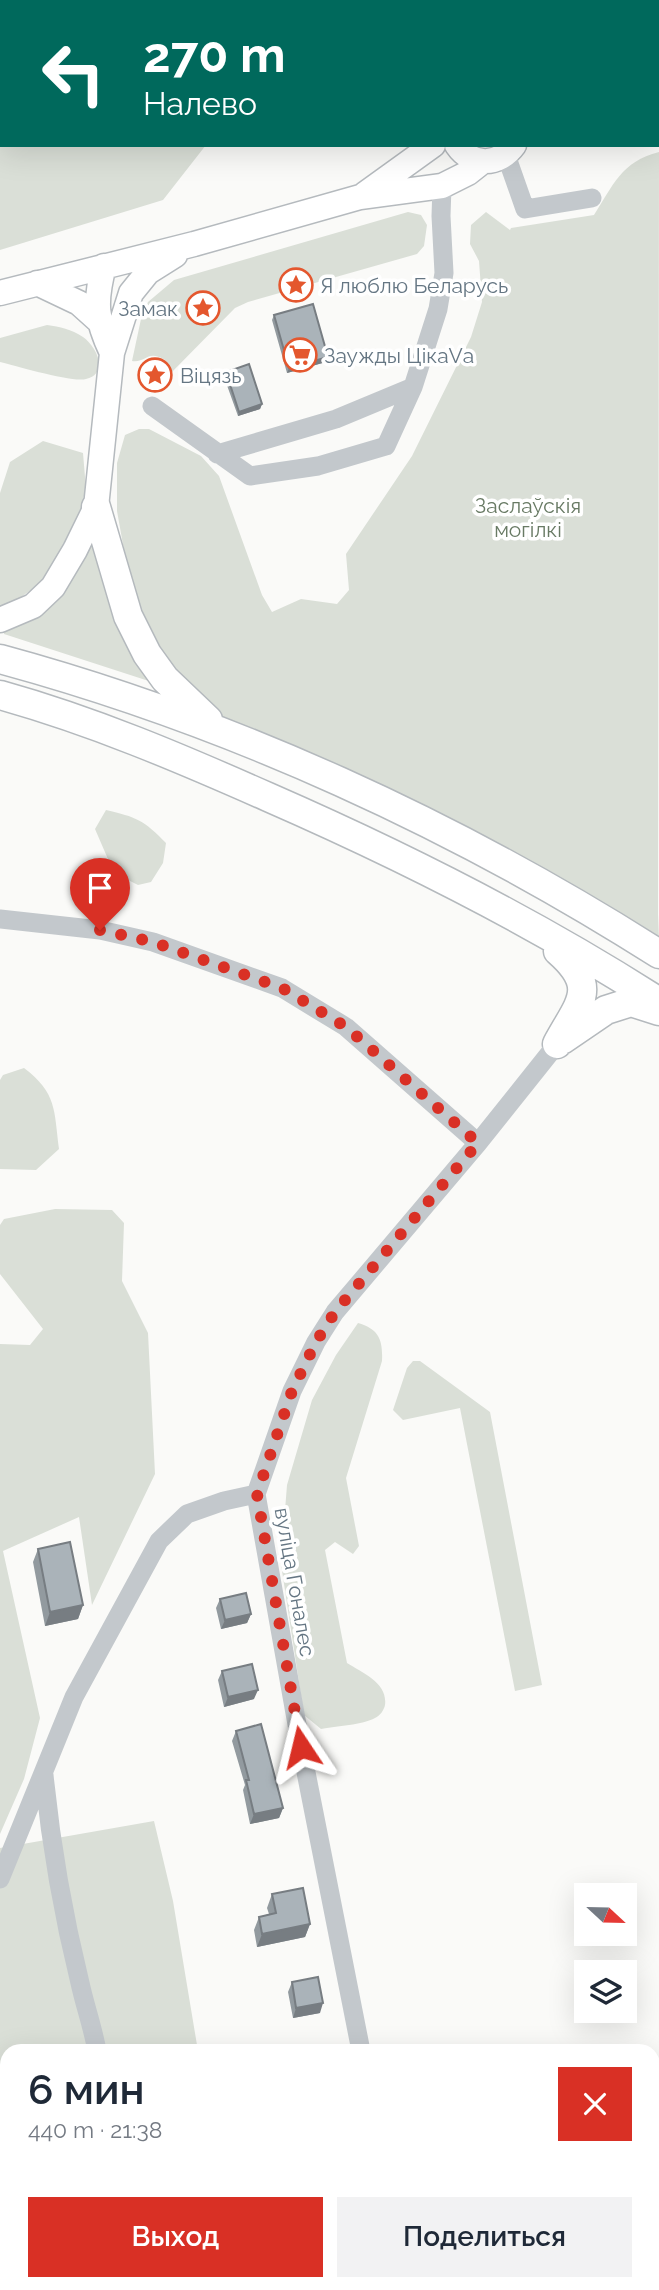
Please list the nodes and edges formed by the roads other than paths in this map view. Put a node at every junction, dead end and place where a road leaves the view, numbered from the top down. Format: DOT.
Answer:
graph roads {
  1 [pos="430,147"];
  2 [pos="459,147"];
  3 [pos="510,150"];
  4 [pos="482,162"];
  5 [pos="442,186"];
  6 [pos="360,197"];
  7 [pos="592,198"];
  8 [pos="194,244"];
  9 [pos="104,266"];
  10 [pos="37,283"];
  11 [pos="0,293"];
  12 [pos="131,293"];
  13 [pos="99,321"];
  14 [pos="112,353"];
  15 [pos="412,387"];
  16 [pos="152,406"];
  17 [pos="218,454"];
  18 [pos="96,507"];
  19 [pos="0,620"];
  20 [pos="0,659"];
  21 [pos="0,695"];
  22 [pos="224,733"];
  23 [pos="0,919"];
  24 [pos="527,924"];
  25 [pos="659,954"];
  26 [pos="659,1002"];
  27 [pos="659,1011"];
  28 [pos="557,1044"];
  29 [pos="478,1143"];
  30 [pos="257,1494"];
  31 [pos="44,1771"];
  32 [pos="0,1879"];
  33 [pos="96,2044"];
  34 [pos="360,2044"];
  1 -- 6 [label="main road"];
  2 -- 4 [label="main road"];
  3 -- 4 [label="main road"];
  3 -- 7 [label="street"];
  4 -- 5 [label="main road"];
  5 -- 6 [label="main road"];
  5 -- 15 [label="street"];
  6 -- 8 [label="main road"];
  8 -- 9 [label="main road"];
  8 -- 12 [label="main road"];
  9 -- 10 [label="main road"];
  9 -- 12 [label="main road"];
  9 -- 13 [label="main road"];
  10 -- 11 [label="main road"];
  10 -- 13 [label="main road"];
  12 -- 14 [label="main road"];
  13 -- 14 [label="main road"];
  14 -- 18 [label="main road"];
  15 -- 17 [label="street"];
  15 -- 17 [label="street"];
  16 -- 17 [label="street"];
  18 -- 19 [label="main road"];
  18 -- 22 [label="highway"];
  20 -- 22 [label="highway"];
  21 -- 24 [label="highway"];
  22 -- 25 [label="highway"];
  23 -- 29 [label="street"];
  24 -- 26 [label="highway"];
  24 -- 28 [label="highway"];
  27 -- 28 [label="highway"];
  28 -- 29 [label="street, вуліца Гоналес"];
  29 -- 30 [label="street, вуліца Гоналес"];
  30 -- 31 [label="street"];
  30 -- 34 [label="street, вуліца Гоналес"];
  31 -- 32 [label="street"];
  31 -- 33 [label="street"];
}
